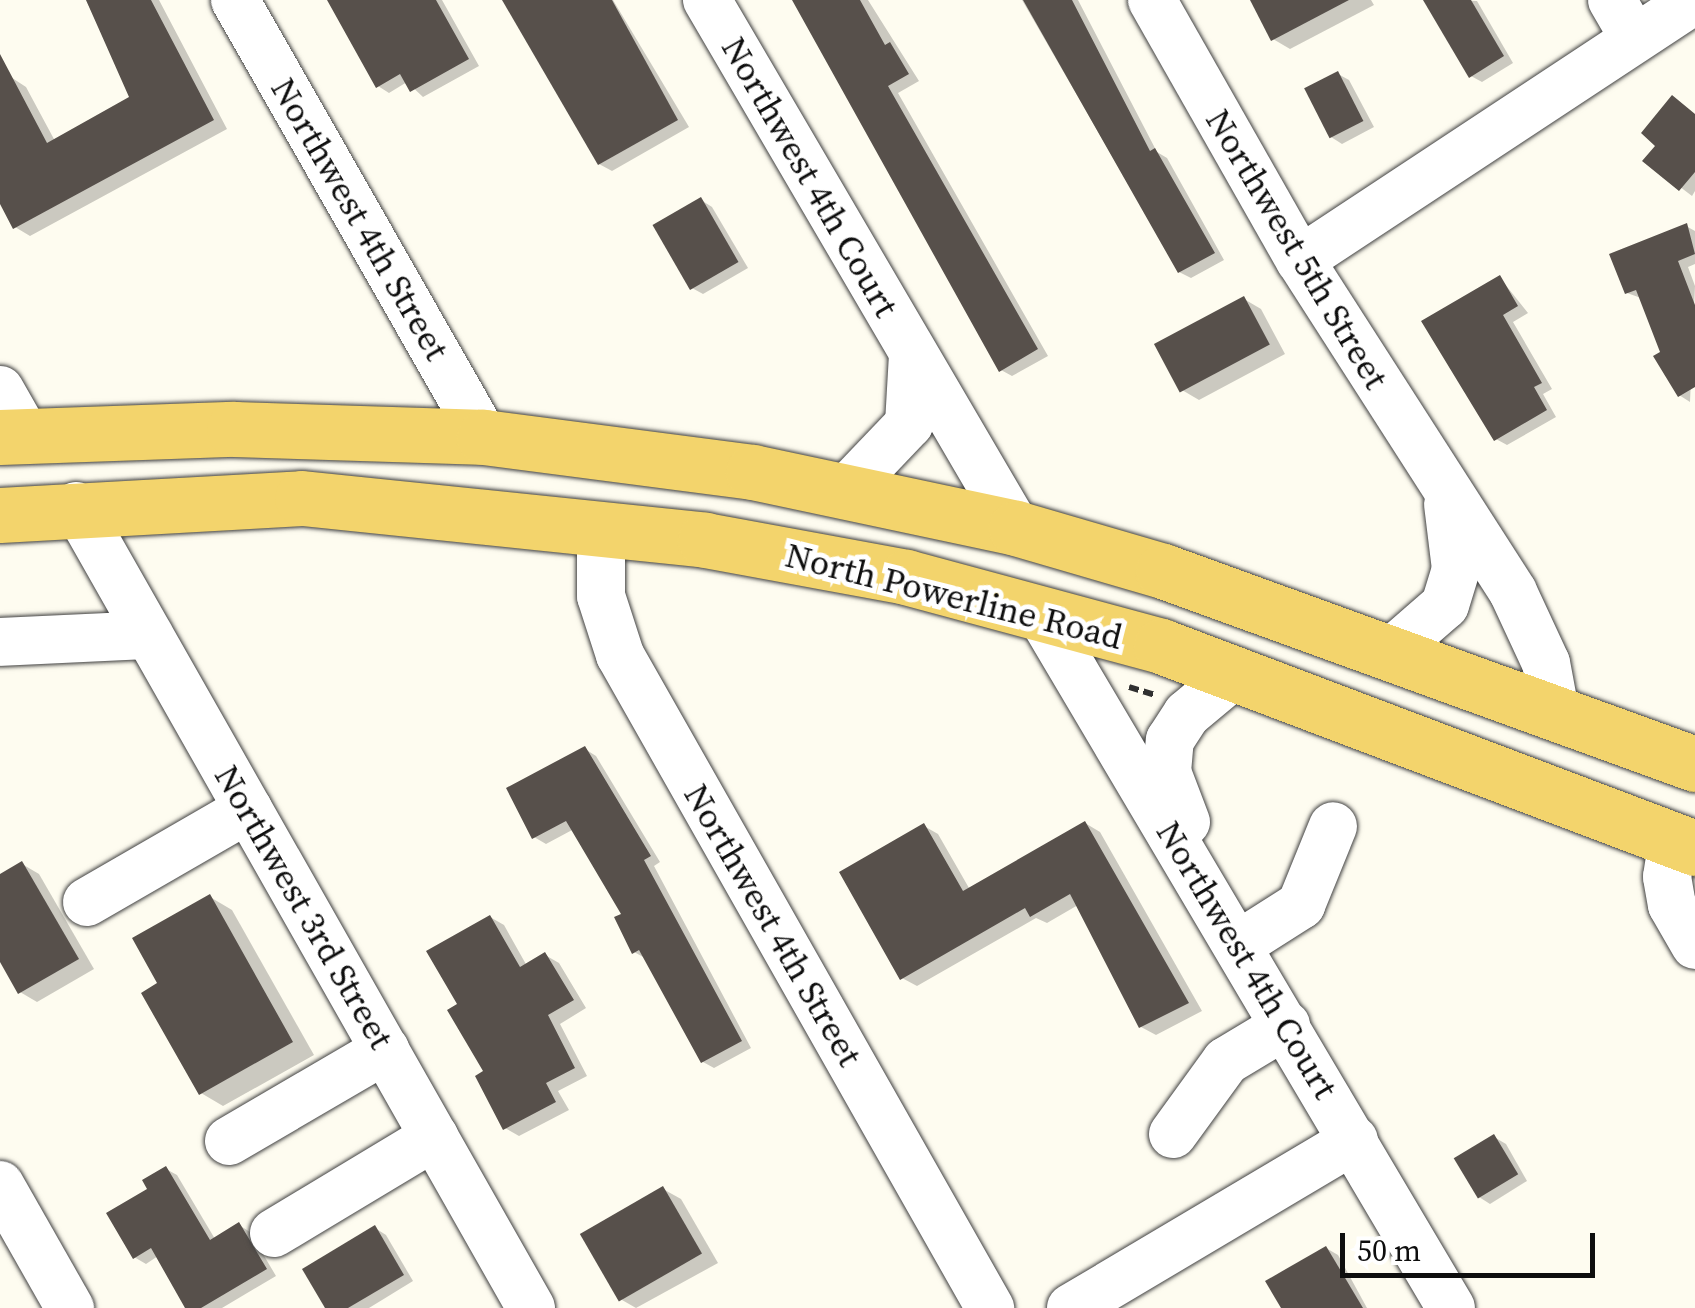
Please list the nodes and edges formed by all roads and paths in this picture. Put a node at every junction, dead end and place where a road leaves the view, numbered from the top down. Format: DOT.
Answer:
graph roads {
  1 [pos="235,0"];
  2 [pos="707,0"];
  3 [pos="1152,0"];
  4 [pos="1695,0"];
  5 [pos="1623,19"];
  6 [pos="1300,260"];
  7 [pos="912,354"];
  8 [pos="8,421"];
  9 [pos="484,437"];
  10 [pos="754,472"];
  11 [pos="846,491"];
  12 [pos="1446,496"];
  13 [pos="76,506"];
  14 [pos="0,515"];
  15 [pos="1016,528"];
  16 [pos="601,529"];
  17 [pos="1041,615"];
  18 [pos="150,635"];
  19 [pos="0,642"];
  20 [pos="1392,651"];
  21 [pos="1234,674"];
  22 [pos="1556,712"];
  23 [pos="1421,744"];
  24 [pos="1695,764"];
  25 [pos="248,808"];
  26 [pos="1332,826"];
  27 [pos="1688,839"];
  28 [pos="1193,870"];
  29 [pos="87,902"];
  30 [pos="1695,944"];
  31 [pos="1238,945"];
  32 [pos="1286,1026"];
  33 [pos="385,1050"];
  34 [pos="1173,1134"];
  35 [pos="434,1138"];
  36 [pos="1354,1140"];
  37 [pos="228,1141"];
  38 [pos="0,1186"];
  39 [pos="274,1232"];
  40 [pos="70,1308"];
  41 [pos="531,1308"];
  42 [pos="990,1308"];
  43 [pos="1071,1308"];
  44 [pos="1450,1308"];
  1 -- 9 [label="street, Northwest 4th Street"];
  2 -- 7 [label="street, Northwest 4th Court"];
  3 -- 6 [label="street, Northwest 5th Street"];
  4 -- 5 [label="street"];
  5 -- 6 [label="street"];
  6 -- 12 [label="street, Northwest 5th Street"];
  7 -- 11 [label="street, Northwest 4th Court"];
  7 -- 15 [label="street, Northwest 4th Court"];
  8 -- 9 [label="main road"];
  9 -- 10 [label="main road"];
  9 -- 13 [label="main road"];
  10 -- 11 [label="main road"];
  10 -- 16 [label="main road"];
  11 -- 15 [label="main road"];
  12 -- 20 [label="street, Northwest 5th Street"];
  12 -- 22 [label="street, Northwest 5th Street"];
  13 -- 14 [label="main road, North Powerline Road"];
  13 -- 16 [label="main road, North Powerline Road"];
  13 -- 18 [label="street, Northwest 3rd Street"];
  15 -- 20 [label="main road"];
  16 -- 17 [label="main road, North Powerline Road"];
  16 -- 42 [label="street, Northwest 4th Street"];
  17 -- 21 [label="main road, North Powerline Road"];
  17 -- 28 [label="street, Northwest 4th Court"];
  18 -- 19 [label="street"];
  18 -- 25 [label="street, Northwest 3rd Street"];
  20 -- 22 [label="main road"];
  21 -- 23 [label="main road, North Powerline Road"];
  21 -- 28 [label="street"];
  22 -- 23 [label="main road"];
  22 -- 24 [label="main road"];
  23 -- 27 [label="main road, North Powerline Road"];
  25 -- 29 [label="street"];
  25 -- 33 [label="street, Northwest 3rd Street"];
  26 -- 31 [label="street"];
  27 -- 30 [label="street"];
  28 -- 31 [label="street, Northwest 4th Court"];
  31 -- 32 [label="street, Northwest 4th Court"];
  32 -- 34 [label="street"];
  32 -- 36 [label="street, Northwest 4th Court"];
  33 -- 35 [label="street, Northwest 3rd Street"];
  33 -- 37 [label="street"];
  35 -- 39 [label="street"];
  35 -- 41 [label="street, Northwest 3rd Street"];
  36 -- 43 [label="street"];
  36 -- 44 [label="street, Northwest 4th Court"];
  38 -- 40 [label="street"];
}
